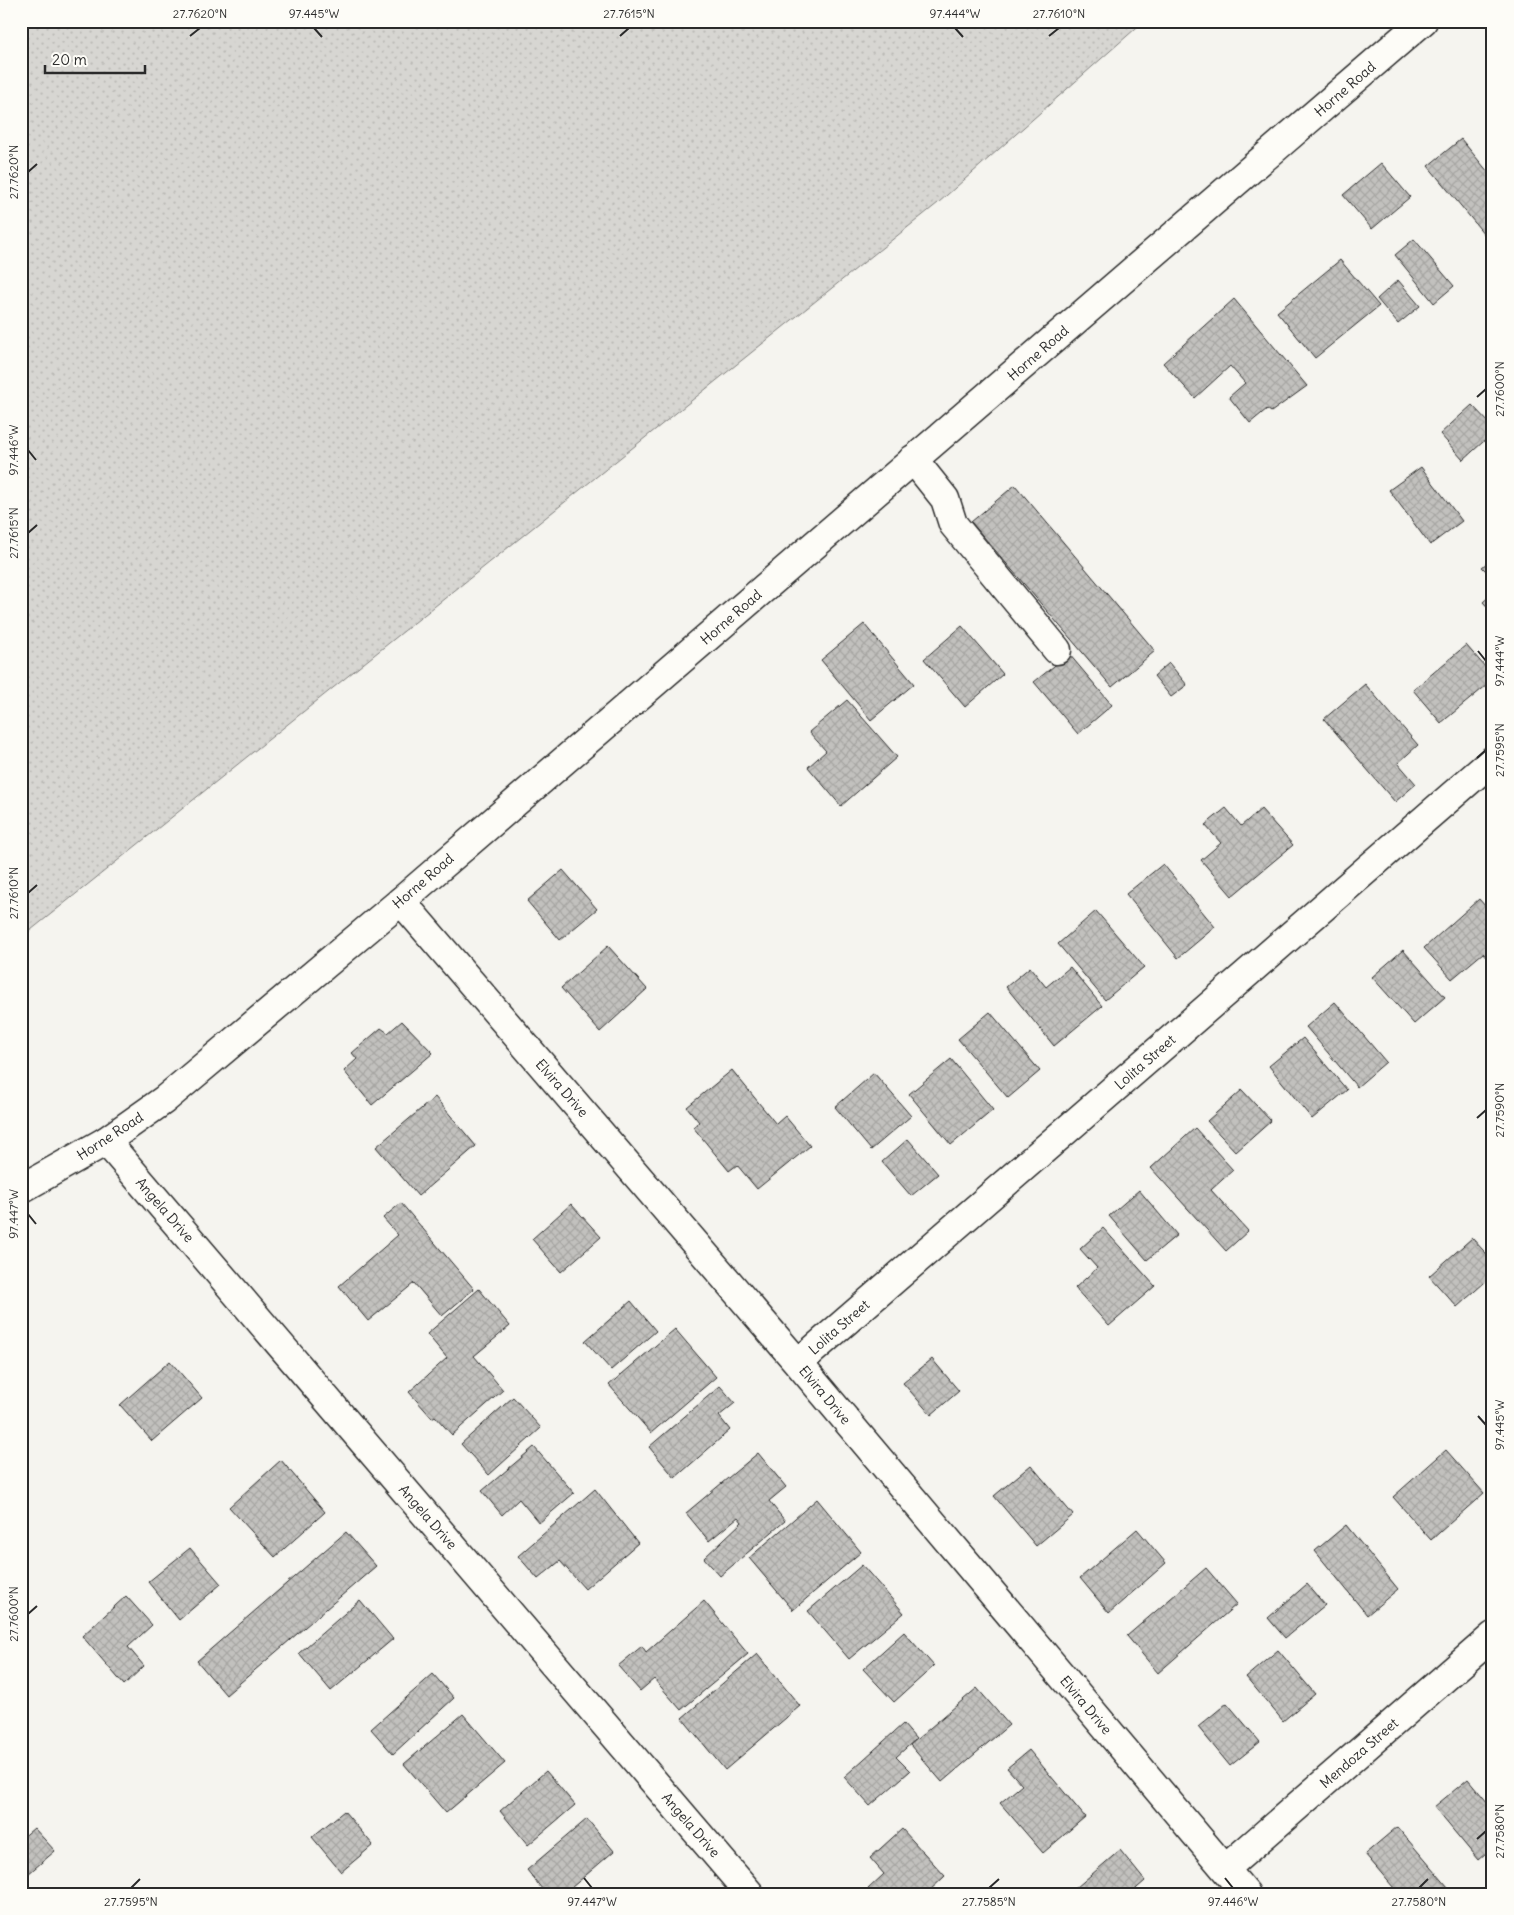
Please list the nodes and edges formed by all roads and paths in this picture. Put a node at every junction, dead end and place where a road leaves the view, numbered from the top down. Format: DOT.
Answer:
graph roads {
  1 [pos="1423,21"];
  2 [pos="914,460"];
  3 [pos="1057,650"];
  4 [pos="1493,760"];
  5 [pos="401,900"];
  6 [pos="106,1141"];
  7 [pos="21,1189"];
  8 [pos="798,1363"];
  9 [pos="1493,1636"];
  10 [pos="1225,1869"];
  11 [pos="750,1894"];
  12 [pos="1246,1894"];
  1 -- 2 [label="street, Horne Road"];
  2 -- 3 [label="street"];
  2 -- 5 [label="street, Horne Road"];
  4 -- 8 [label="street, Lolita Street"];
  5 -- 6 [label="street, Horne Road"];
  5 -- 8 [label="street, Elvira Drive"];
  6 -- 7 [label="street, Horne Road"];
  6 -- 11 [label="street, Angela Drive"];
  8 -- 10 [label="street, Elvira Drive"];
  9 -- 10 [label="street, Mendoza Street"];
  10 -- 12 [label="street, Elvira Drive"];
}
